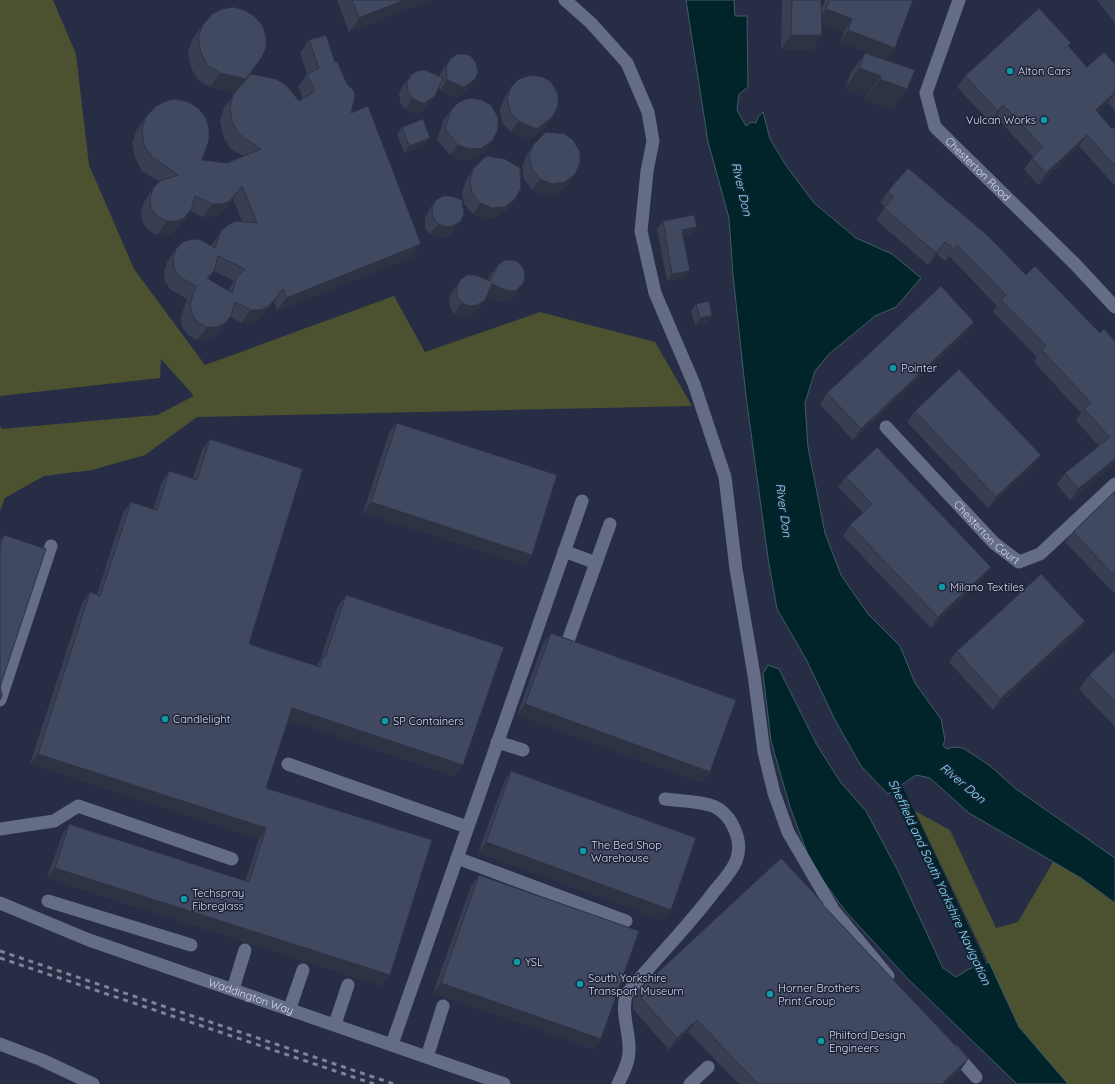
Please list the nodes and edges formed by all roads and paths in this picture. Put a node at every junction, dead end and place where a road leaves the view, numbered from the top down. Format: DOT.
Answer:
graph roads {
  1 [pos="565,0"];
  2 [pos="959,0"];
  3 [pos="1115,307"];
  4 [pos="886,427"];
  5 [pos="1115,484"];
  6 [pos="582,501"];
  7 [pos="610,524"];
  8 [pos="51,546"];
  9 [pos="564,551"];
  10 [pos="596,563"];
  11 [pos="568,641"];
  12 [pos="0,700"];
  13 [pos="497,742"];
  14 [pos="523,750"];
  15 [pos="288,764"];
  16 [pos="665,799"];
  17 [pos="467,826"];
  18 [pos="0,829"];
  19 [pos="457,858"];
  20 [pos="232,859"];
  21 [pos="48,901"];
  22 [pos="0,903"];
  23 [pos="66,906"];
  24 [pos="626,921"];
  25 [pos="58,928"];
  26 [pos="190,945"];
  27 [pos="245,950"];
  28 [pos="303,970"];
  29 [pos="348,985"];
  30 [pos="899,988"];
  31 [pos="233,989"];
  32 [pos="443,1006"];
  33 [pos="290,1008"];
  34 [pos="335,1024"];
  35 [pos="945,1041"];
  36 [pos="0,1044"];
  37 [pos="392,1044"];
  38 [pos="427,1057"];
  39 [pos="708,1067"];
  40 [pos="976,1077"];
  41 [pos="93,1084"];
  42 [pos="504,1084"];
  43 [pos="618,1084"];
  44 [pos="690,1084"];
  1 -- 30 [label="street"];
  2 -- 3 [label="street, Chesterton Road"];
  4 -- 5 [label="street, Chesterton Court"];
  6 -- 9 [label="street"];
  7 -- 10 [label="street"];
  8 -- 12 [label="street"];
  9 -- 10 [label="street"];
  9 -- 13 [label="street"];
  10 -- 11 [label="street"];
  13 -- 14 [label="street"];
  13 -- 17 [label="street"];
  15 -- 17 [label="street"];
  16 -- 43 [label="street"];
  17 -- 19 [label="street"];
  18 -- 20 [label="street"];
  19 -- 24 [label="street"];
  19 -- 37 [label="street"];
  21 -- 23 [label="street"];
  22 -- 25 [label="street, Waddington Way"];
  23 -- 25 [label="street"];
  23 -- 26 [label="street"];
  25 -- 31 [label="street, Waddington Way"];
  27 -- 31 [label="street"];
  28 -- 33 [label="street"];
  29 -- 34 [label="street"];
  31 -- 33 [label="street, Waddington Way"];
  32 -- 38 [label="street"];
  33 -- 34 [label="street, Waddington Way"];
  34 -- 37 [label="street, Waddington Way"];
  35 -- 40 [label="street"];
  36 -- 41 [label="street"];
  37 -- 38 [label="street, Waddington Way"];
  38 -- 42 [label="street, Waddington Way"];
  39 -- 44 [label="street"];
}
